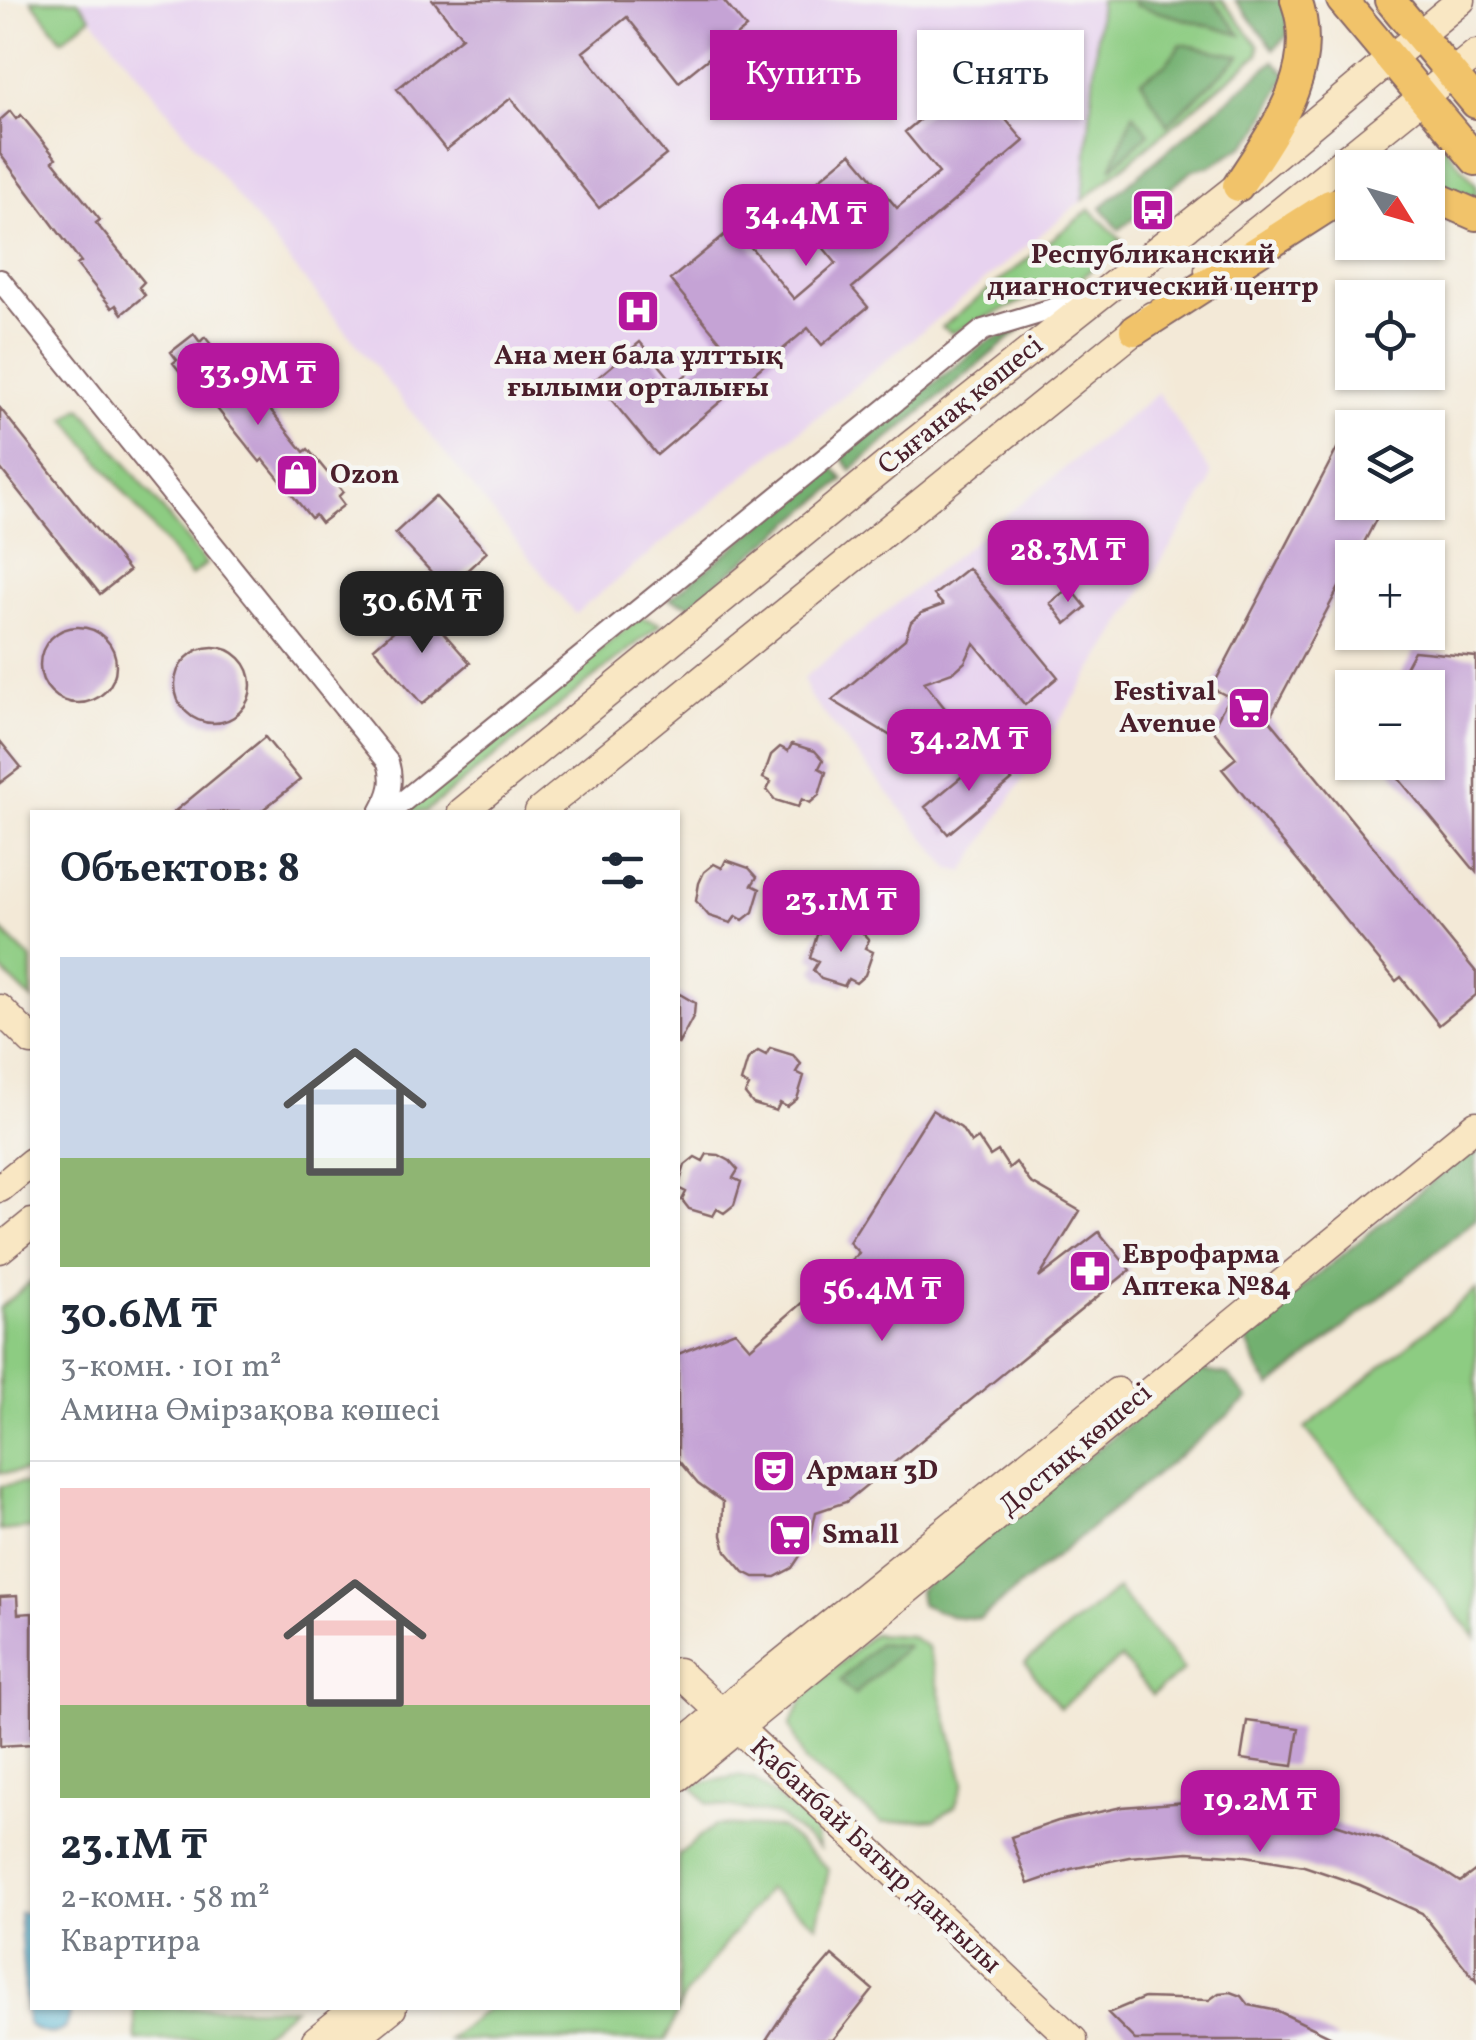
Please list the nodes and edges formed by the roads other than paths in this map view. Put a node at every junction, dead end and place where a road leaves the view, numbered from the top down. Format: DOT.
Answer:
graph roads {
  1 [pos="1296,0"];
  2 [pos="1342,0"];
  3 [pos="1390,0"];
  4 [pos="1462,0"];
  5 [pos="1420,34"];
  6 [pos="1476,54"];
  7 [pos="1392,57"];
  8 [pos="1452,74"];
  9 [pos="1424,96"];
  10 [pos="1476,103"];
  11 [pos="1476,160"];
  12 [pos="1238,186"];
  13 [pos="1445,201"];
  14 [pos="1335,204"];
  15 [pos="1476,214"];
  16 [pos="0,280"];
  17 [pos="1100,294"];
  18 [pos="1134,330"];
  19 [pos="912,444"];
  20 [pos="940,485"];
  21 [pos="808,530"];
  22 [pos="838,570"];
  23 [pos="383,756"];
  24 [pos="439,772"];
  25 [pos="381,810"];
  26 [pos="392,810"];
  27 [pos="464,810"];
  28 [pos="541,810"];
  29 [pos="0,1009"];
  30 [pos="0,1024"];
  31 [pos="30,1041"];
  32 [pos="30,1042"];
  33 [pos="1476,1102"];
  34 [pos="1476,1124"];
  35 [pos="30,1164"];
  36 [pos="0,1188"];
  37 [pos="30,1225"];
  38 [pos="0,1249"];
  39 [pos="680,1674"];
  40 [pos="729,1721"];
  41 [pos="680,1746"];
  42 [pos="680,1776"];
  43 [pos="354,2010"];
  44 [pos="390,2010"];
  45 [pos="316,2040"];
  46 [pos="352,2040"];
  47 [pos="1073,2040"];
  1 -- 12 [label="main road"];
  2 -- 7 [label="main road"];
  3 -- 5 [label="main road"];
  4 -- 5 [label="main road, Сығанақ көшесі"];
  5 -- 7 [label="main road, Сығанақ көшесі"];
  5 -- 8 [label="main road"];
  6 -- 8 [label="main road, Сығанақ көшесі"];
  7 -- 9 [label="main road"];
  7 -- 12 [label="main road, Сығанақ көшесі"];
  8 -- 9 [label="main road, Сығанақ көшесі"];
  8 -- 10 [label="main road"];
  9 -- 11 [label="main road"];
  9 -- 18 [label="main road, Сығанақ көшесі"];
  12 -- 17 [label="main road, Сығанақ көшесі"];
  13 -- 15 [label="main road"];
  14 -- 18 [label="main road"];
  16 -- 23 [label="street"];
  17 -- 19 [label="main road, Сығанақ көшесі"];
  17 -- 24 [label="street"];
  18 -- 20 [label="main road, Сығанақ көшесі"];
  19 -- 20 [label="main road"];
  19 -- 21 [label="main road, Сығанақ көшесі"];
  20 -- 22 [label="main road, Сығанақ көшесі"];
  21 -- 22 [label="main road"];
  21 -- 27 [label="main road, Сығанақ көшесі"];
  22 -- 28 [label="main road, Сығанақ көшесі"];
  23 -- 24 [label="street"];
  23 -- 25 [label="street"];
  24 -- 26 [label="street"];
  29 -- 31 [label="main road"];
  30 -- 32 [label="main road"];
  33 -- 40 [label="main road, Достық көшесі"];
  34 -- 40 [label="main road, Достық көшесі"];
  35 -- 36 [label="main road"];
  37 -- 38 [label="main road"];
  39 -- 40 [label="main road, Қабанбай Батыр даңғылы"];
  40 -- 41 [label="main road, Достық көшесі"];
  40 -- 42 [label="main road, Достық көшесі"];
  40 -- 47 [label="main road, Қабанбай Батыр даңғылы"];
  43 -- 45 [label="main road"];
  44 -- 46 [label="main road"];
}
